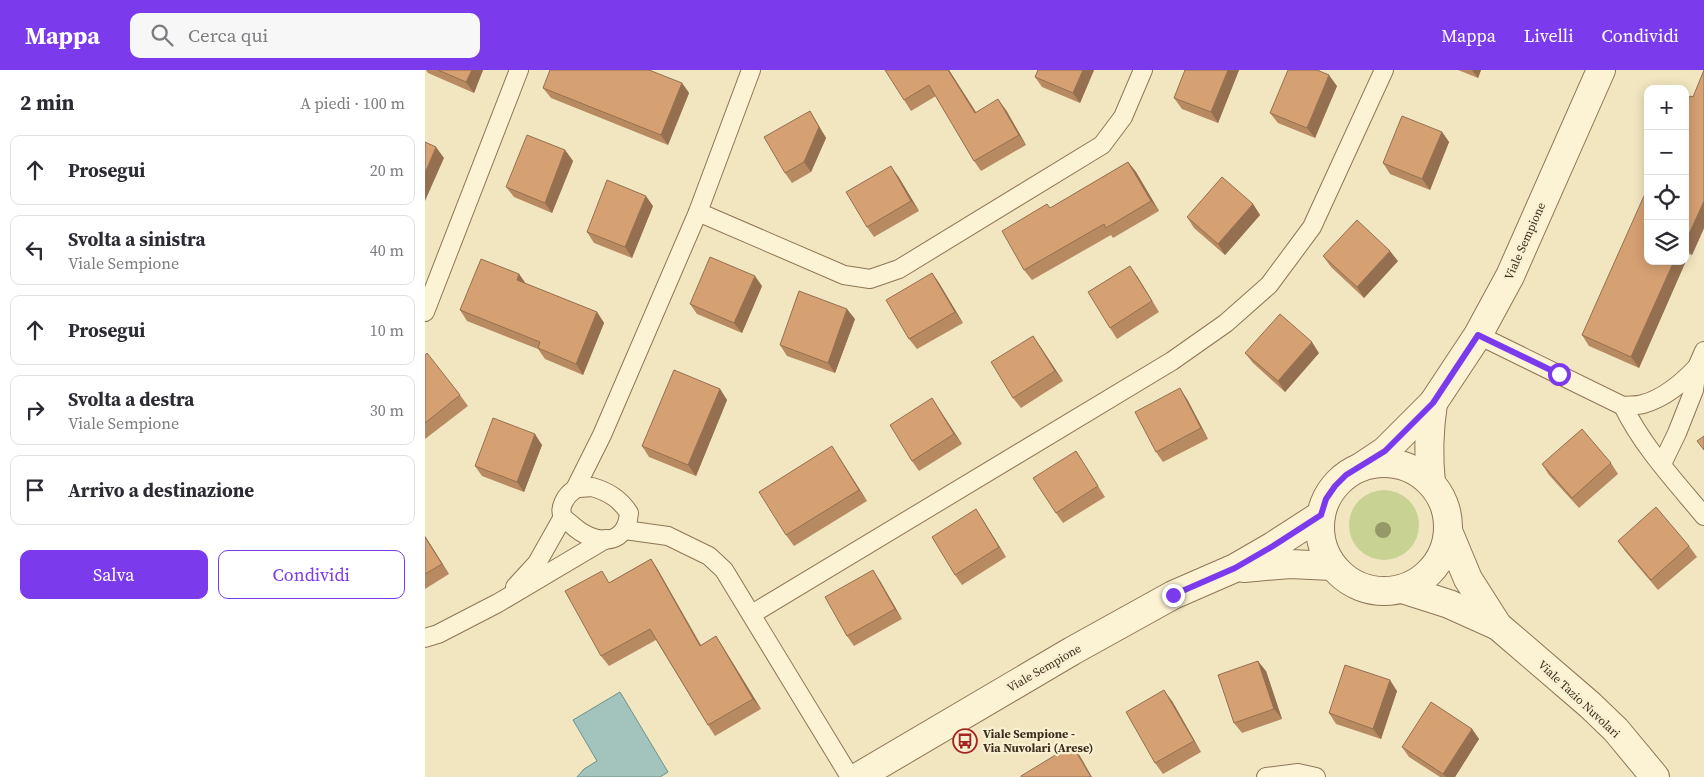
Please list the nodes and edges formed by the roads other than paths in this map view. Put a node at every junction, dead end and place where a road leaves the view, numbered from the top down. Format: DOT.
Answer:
graph roads {
  1 [pos="519,70"];
  2 [pos="751,70"];
  3 [pos="1143,70"];
  4 [pos="1384,70"];
  5 [pos="1601,70"];
  6 [pos="698,212"];
  7 [pos="425,312"];
  8 [pos="1478,335"];
  9 [pos="1701,359"];
  10 [pos="1433,403"];
  11 [pos="1623,406"];
  12 [pos="602,436"];
  13 [pos="1662,464"];
  14 [pos="1361,467"];
  15 [pos="1431,483"];
  16 [pos="593,487"];
  17 [pos="575,489"];
  18 [pos="1321,515"];
  19 [pos="1704,516"];
  20 [pos="563,517"];
  21 [pos="625,530"];
  22 [pos="1448,530"];
  23 [pos="606,539"];
  24 [pos="1333,566"];
  25 [pos="1235,568"];
  26 [pos="1402,589"];
  27 [pos="498,603"];
  28 [pos="752,614"];
  29 [pos="1498,626"];
  30 [pos="425,638"];
  31 [pos="850,777"];
  32 [pos="858,777"];
  33 [pos="1266,777"];
  34 [pos="1316,777"];
  35 [pos="1655,777"];
  1 -- 7 [label="lane"];
  2 -- 6 [label="lane"];
  3 -- 6 [label="lane"];
  4 -- 28 [label="lane"];
  5 -- 8 [label="street, Viale Sempione"];
  6 -- 12 [label="lane"];
  8 -- 10 [label="street, Viale Sempione"];
  8 -- 11 [label="lane"];
  9 -- 11 [label="lane"];
  9 -- 13 [label="lane"];
  10 -- 14 [label="street, Viale Sempione"];
  10 -- 15 [label="street, Viale Sempione"];
  11 -- 13 [label="lane"];
  12 -- 16 [label="lane"];
  12 -- 17 [label="lane"];
  13 -- 19 [label="lane"];
  14 -- 15 [label="street"];
  14 -- 18 [label="street"];
  15 -- 22 [label="street"];
  16 -- 17 [label="lane"];
  16 -- 21 [label="lane"];
  17 -- 20 [label="lane"];
  18 -- 24 [label="street"];
  18 -- 25 [label="street, Viale Sempione"];
  20 -- 23 [label="lane"];
  20 -- 27 [label="lane"];
  21 -- 23 [label="lane"];
  21 -- 28 [label="lane"];
  22 -- 26 [label="street"];
  22 -- 29 [label="street, Viale Tazio Nuvolari"];
  23 -- 27 [label="lane"];
  24 -- 25 [label="street, Viale Sempione"];
  24 -- 26 [label="street"];
  25 -- 32 [label="street, Viale Sempione"];
  26 -- 29 [label="street, Viale Tazio Nuvolari"];
  27 -- 30 [label="lane"];
  28 -- 31 [label="lane"];
  29 -- 35 [label="street, Viale Tazio Nuvolari"];
  33 -- 34 [label="lane"];
}
